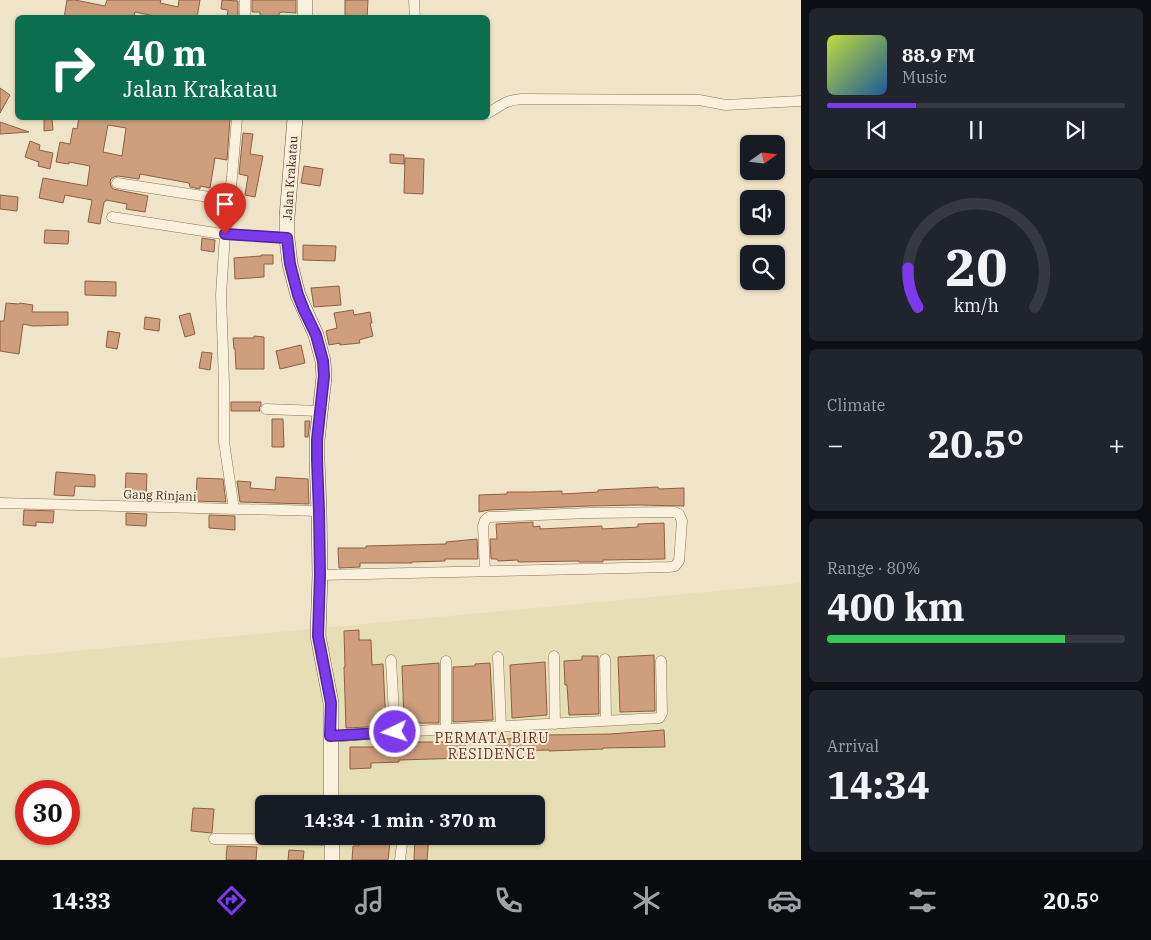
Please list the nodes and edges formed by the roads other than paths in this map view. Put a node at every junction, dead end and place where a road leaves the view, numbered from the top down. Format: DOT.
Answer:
graph roads {
  1 [pos="245,0"];
  2 [pos="305,0"];
  3 [pos="414,0"];
  4 [pos="245,15"];
  5 [pos="305,15"];
  6 [pos="415,15"];
  7 [pos="801,101"];
  8 [pos="490,112"];
  9 [pos="237,120"];
  10 [pos="295,120"];
  11 [pos="117,183"];
  12 [pos="230,200"];
  13 [pos="112,217"];
  14 [pos="225,234"];
  15 [pos="287,238"];
  16 [pos="266,409"];
  17 [pos="320,411"];
  18 [pos="0,503"];
  19 [pos="234,510"];
  20 [pos="319,511"];
  21 [pos="485,571"];
  22 [pos="320,575"];
  23 [pos="554,656"];
  24 [pos="498,657"];
  25 [pos="605,659"];
  26 [pos="391,660"];
  27 [pos="446,661"];
  28 [pos="661,661"];
  29 [pos="606,720"];
  30 [pos="555,724"];
  31 [pos="501,726"];
  32 [pos="446,730"];
  33 [pos="395,732"];
  34 [pos="330,736"];
  35 [pos="331,795"];
  36 [pos="214,839"];
  37 [pos="255,839"];
  38 [pos="332,845"];
  39 [pos="402,845"];
  40 [pos="332,860"];
  41 [pos="400,860"];
  1 -- 4 [label="street"];
  2 -- 5 [label="street"];
  3 -- 6 [label="street"];
  7 -- 8 [label="street"];
  9 -- 12 [label="street"];
  10 -- 15 [label="street, Jalan Krakatau"];
  11 -- 12 [label="street"];
  12 -- 14 [label="street"];
  13 -- 14 [label="street, Jalan Krakatau"];
  14 -- 15 [label="street, Jalan Krakatau"];
  14 -- 19 [label="street"];
  15 -- 17 [label="street, Jalan Krakatau"];
  16 -- 17 [label="street"];
  17 -- 20 [label="street, Jalan Krakatau"];
  18 -- 19 [label="street, Gang Rinjani"];
  19 -- 20 [label="street, Gang Rinjani"];
  20 -- 22 [label="street, Jalan Krakatau"];
  21 -- 21 [label="street"];
  21 -- 22 [label="street"];
  22 -- 34 [label="street, Jalan Krakatau"];
  23 -- 30 [label="street"];
  24 -- 31 [label="street"];
  25 -- 29 [label="street"];
  26 -- 33 [label="street"];
  27 -- 32 [label="street"];
  28 -- 29 [label="street"];
  29 -- 30 [label="street"];
  30 -- 31 [label="street"];
  31 -- 32 [label="street"];
  32 -- 33 [label="street"];
  33 -- 34 [label="street"];
  34 -- 35 [label="street, Jalan Krakatau"];
  36 -- 37 [label="street"];
  38 -- 40 [label="street"];
  39 -- 41 [label="street"];
}
